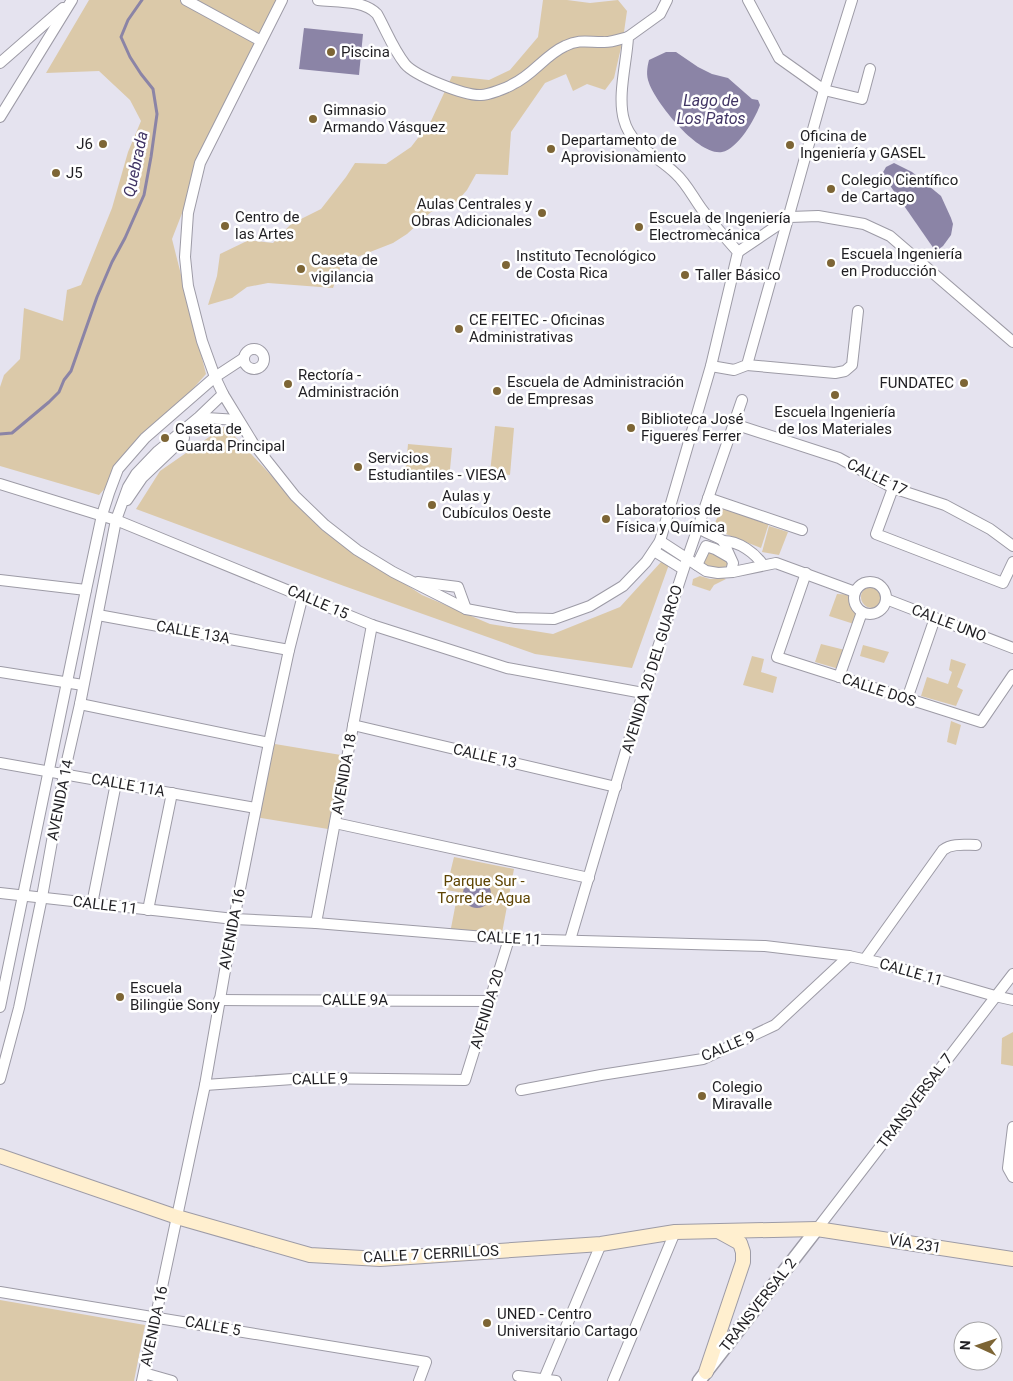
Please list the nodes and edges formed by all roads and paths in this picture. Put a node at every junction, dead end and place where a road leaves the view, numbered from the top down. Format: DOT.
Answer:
graph roads {
  1 [pos="71,0"];
  2 [pos="186,0"];
  3 [pos="282,0"];
  4 [pos="318,0"];
  5 [pos="667,0"];
  6 [pos="748,0"];
  7 [pos="852,0"];
  8 [pos="628,37"];
  9 [pos="261,40"];
  10 [pos="0,63"];
  11 [pos="870,69"];
  12 [pos="824,90"];
  13 [pos="0,117"];
  14 [pos="790,217"];
  15 [pos="738,252"];
  16 [pos="858,311"];
  17 [pos="1013,342"];
  18 [pos="244,358"];
  19 [pos="747,365"];
  20 [pos="711,366"];
  21 [pos="215,377"];
  22 [pos="224,394"];
  23 [pos="742,400"];
  24 [pos="238,420"];
  25 [pos="734,424"];
  26 [pos="0,484"];
  27 [pos="894,488"];
  28 [pos="708,498"];
  29 [pos="120,509"];
  30 [pos="102,515"];
  31 [pos="116,520"];
  32 [pos="698,527"];
  33 [pos="802,530"];
  34 [pos="660,541"];
  35 [pos="723,541"];
  36 [pos="1013,546"];
  37 [pos="654,551"];
  38 [pos="730,557"];
  39 [pos="1013,562"];
  40 [pos="685,564"];
  41 [pos="697,565"];
  42 [pos="763,565"];
  43 [pos="731,572"];
  44 [pos="806,573"];
  45 [pos="0,580"];
  46 [pos="411,581"];
  47 [pos="86,590"];
  48 [pos="855,592"];
  49 [pos="303,596"];
  50 [pos="886,599"];
  51 [pos="466,609"];
  52 [pos="862,612"];
  53 [pos="98,615"];
  54 [pos="935,618"];
  55 [pos="372,625"];
  56 [pos="1013,648"];
  57 [pos="289,650"];
  58 [pos="0,672"];
  59 [pos="1013,675"];
  60 [pos="839,677"];
  61 [pos="67,682"];
  62 [pos="83,685"];
  63 [pos="643,693"];
  64 [pos="907,698"];
  65 [pos="80,704"];
  66 [pos="353,725"];
  67 [pos="269,743"];
  68 [pos="0,763"];
  69 [pos="48,771"];
  70 [pos="64,774"];
  71 [pos="116,783"];
  72 [pos="616,787"];
  73 [pos="172,793"];
  74 [pos="256,808"];
  75 [pos="335,823"];
  76 [pos="976,845"];
  77 [pos="589,878"];
  78 [pos="0,893"];
  79 [pos="23,895"];
  80 [pos="42,897"];
  81 [pos="92,904"];
  82 [pos="148,910"];
  83 [pos="234,919"];
  84 [pos="316,923"];
  85 [pos="509,939"];
  86 [pos="570,940"];
  87 [pos="849,956"];
  88 [pos="865,959"];
  89 [pos="1013,974"];
  90 [pos="995,996"];
  91 [pos="219,1000"];
  92 [pos="490,1000"];
  93 [pos="1013,1000"];
  94 [pos="0,1005"];
  95 [pos="19,1008"];
  96 [pos="0,1079"];
  97 [pos="465,1080"];
  98 [pos="205,1085"];
  99 [pos="521,1090"];
  100 [pos="1013,1127"];
  101 [pos="0,1156"];
  102 [pos="1012,1175"];
  103 [pos="177,1217"];
  104 [pos="817,1228"];
  105 [pos="717,1231"];
  106 [pos="675,1232"];
  107 [pos="601,1244"];
  108 [pos="1013,1259"];
  109 [pos="0,1292"];
  110 [pos="156,1316"];
  111 [pos="518,1376"];
  112 [pos="703,1376"];
  113 [pos="143,1377"];
  114 [pos="544,1379"];
  115 [pos="172,1381"];
  116 [pos="419,1381"];
  117 [pos="556,1381"];
  118 [pos="613,1381"];
  1 -- 10 [label="street"];
  1 -- 13 [label="street"];
  2 -- 9 [label="street"];
  3 -- 9 [label="street"];
  4 -- 8 [label="street"];
  5 -- 8 [label="street"];
  6 -- 12 [label="street"];
  7 -- 12 [label="street"];
  8 -- 15 [label="street"];
  9 -- 21 [label="street"];
  11 -- 12 [label="street"];
  12 -- 14 [label="street"];
  14 -- 15 [label="street"];
  14 -- 17 [label="street"];
  14 -- 19 [label="street"];
  15 -- 20 [label="street"];
  16 -- 19 [label="street"];
  18 -- 21 [label="street, AVENIDA 14"];
  19 -- 20 [label="street"];
  20 -- 34 [label="street"];
  21 -- 22 [label="street"];
  21 -- 30 [label="street, AVENIDA 14"];
  22 -- 24 [label="street"];
  22 -- 29 [label="street"];
  23 -- 25 [label="street, AVENIDA 20 DEL GUARCO"];
  24 -- 29 [label="street"];
  24 -- 46 [label="street"];
  25 -- 27 [label="street, CALLE 17"];
  25 -- 28 [label="street, AVENIDA 20 DEL GUARCO"];
  26 -- 30 [label="street, CALLE 15"];
  27 -- 36 [label="street, CALLE 17"];
  27 -- 39 [label="street"];
  28 -- 32 [label="street, AVENIDA 20 DEL GUARCO"];
  28 -- 33 [label="street"];
  29 -- 31 [label="street, AVENIDA 14"];
  30 -- 31 [label="street, CALLE 15"];
  30 -- 47 [label="street, AVENIDA 14"];
  31 -- 49 [label="street, CALLE 15"];
  31 -- 53 [label="street, AVENIDA 14"];
  32 -- 35 [label="street"];
  32 -- 40 [label="street, AVENIDA 20 DEL GUARCO"];
  34 -- 37 [label="street"];
  34 -- 40 [label="street"];
  35 -- 38 [label="street"];
  35 -- 42 [label="street"];
  37 -- 40 [label="street"];
  37 -- 51 [label="street"];
  38 -- 41 [label="street"];
  38 -- 43 [label="street"];
  40 -- 41 [label="street"];
  40 -- 63 [label="street, AVENIDA 20 DEL GUARCO"];
  41 -- 43 [label="street"];
  42 -- 43 [label="street"];
  42 -- 44 [label="street"];
  44 -- 48 [label="street"];
  44 -- 60 [label="street, CALLE DOS"];
  45 -- 47 [label="street"];
  46 -- 51 [label="street"];
  46 -- 51 [label="street"];
  47 -- 61 [label="street, AVENIDA 14"];
  48 -- 50 [label="street"];
  48 -- 52 [label="street"];
  49 -- 55 [label="street, CALLE 15"];
  49 -- 57 [label="street, AVENIDA 16"];
  50 -- 52 [label="street"];
  50 -- 54 [label="street, CALLE UNO"];
  52 -- 60 [label="street"];
  53 -- 57 [label="street, CALLE 13A"];
  53 -- 62 [label="street, AVENIDA 14"];
  54 -- 56 [label="street, CALLE UNO"];
  54 -- 64 [label="street"];
  55 -- 63 [label="street, CALLE 15"];
  55 -- 66 [label="street, AVENIDA 18"];
  57 -- 67 [label="street, AVENIDA 16"];
  58 -- 61 [label="street"];
  59 -- 64 [label="street, CALLE DOS"];
  60 -- 64 [label="street, CALLE DOS"];
  61 -- 62 [label="street"];
  61 -- 69 [label="street, AVENIDA 14"];
  62 -- 65 [label="street, AVENIDA 14"];
  63 -- 72 [label="street, AVENIDA 20 DEL GUARCO"];
  65 -- 67 [label="street"];
  65 -- 70 [label="street, AVENIDA 14"];
  66 -- 72 [label="street, CALLE 13"];
  66 -- 75 [label="street, AVENIDA 18"];
  67 -- 74 [label="street, AVENIDA 16"];
  68 -- 69 [label="street, CALLE 11A"];
  69 -- 70 [label="street, CALLE 11A"];
  69 -- 79 [label="street, AVENIDA 14"];
  70 -- 71 [label="street, CALLE 11A"];
  70 -- 80 [label="street, AVENIDA 14"];
  71 -- 73 [label="street, CALLE 11A"];
  71 -- 81 [label="street"];
  72 -- 77 [label="street, AVENIDA 20 DEL GUARCO"];
  73 -- 74 [label="street, CALLE 11A"];
  73 -- 82 [label="street"];
  74 -- 83 [label="street, AVENIDA 16"];
  75 -- 77 [label="street"];
  75 -- 84 [label="street, AVENIDA 18"];
  76 -- 88 [label="street"];
  77 -- 86 [label="street, AVENIDA 20 DEL GUARCO"];
  78 -- 79 [label="street, CALLE 11"];
  79 -- 80 [label="street, CALLE 11"];
  79 -- 94 [label="street, AVENIDA 14"];
  80 -- 81 [label="street, CALLE 11"];
  80 -- 95 [label="street, AVENIDA 14"];
  81 -- 82 [label="street, CALLE 11"];
  82 -- 83 [label="street, CALLE 11"];
  83 -- 84 [label="street, CALLE 11"];
  83 -- 91 [label="street, AVENIDA 16"];
  84 -- 85 [label="street, CALLE 11"];
  85 -- 86 [label="street, CALLE 11"];
  85 -- 92 [label="street, AVENIDA 20"];
  86 -- 87 [label="street, CALLE 11"];
  87 -- 88 [label="street, CALLE 11"];
  87 -- 99 [label="street, CALLE 9"];
  88 -- 90 [label="street, CALLE 11"];
  89 -- 90 [label="street, TRANSVERSAL 7"];
  90 -- 93 [label="street, CALLE 11"];
  90 -- 104 [label="street, TRANSVERSAL 7"];
  91 -- 92 [label="street, CALLE 9A"];
  91 -- 98 [label="street, AVENIDA 16"];
  92 -- 97 [label="street, AVENIDA 20"];
  94 -- 95 [label="street"];
  95 -- 96 [label="street, AVENIDA 14"];
  97 -- 98 [label="street, CALLE 9"];
  98 -- 103 [label="street, AVENIDA 16"];
  100 -- 102 [label="street"];
  101 -- 103 [label="main road, CALLE 7 CERRILLOS"];
  103 -- 107 [label="main road, CALLE 7 CERRILLOS"];
  103 -- 110 [label="street, AVENIDA 16"];
  104 -- 105 [label="main road, CALLE 7 CERRILLOS"];
  104 -- 108 [label="main road, VÍA 231"];
  104 -- 112 [label="street, TRANSVERSAL 2"];
  105 -- 106 [label="main road, CALLE 7 CERRILLOS"];
  105 -- 112 [label="main road"];
  106 -- 107 [label="main road, CALLE 7 CERRILLOS"];
  106 -- 118 [label="street"];
  107 -- 114 [label="street"];
  109 -- 110 [label="street, CALLE 5"];
  110 -- 113 [label="street, AVENIDA 16"];
  110 -- 116 [label="street, CALLE 5"];
  111 -- 114 [label="street"];
  113 -- 115 [label="street"];
  114 -- 117 [label="street"];
}
